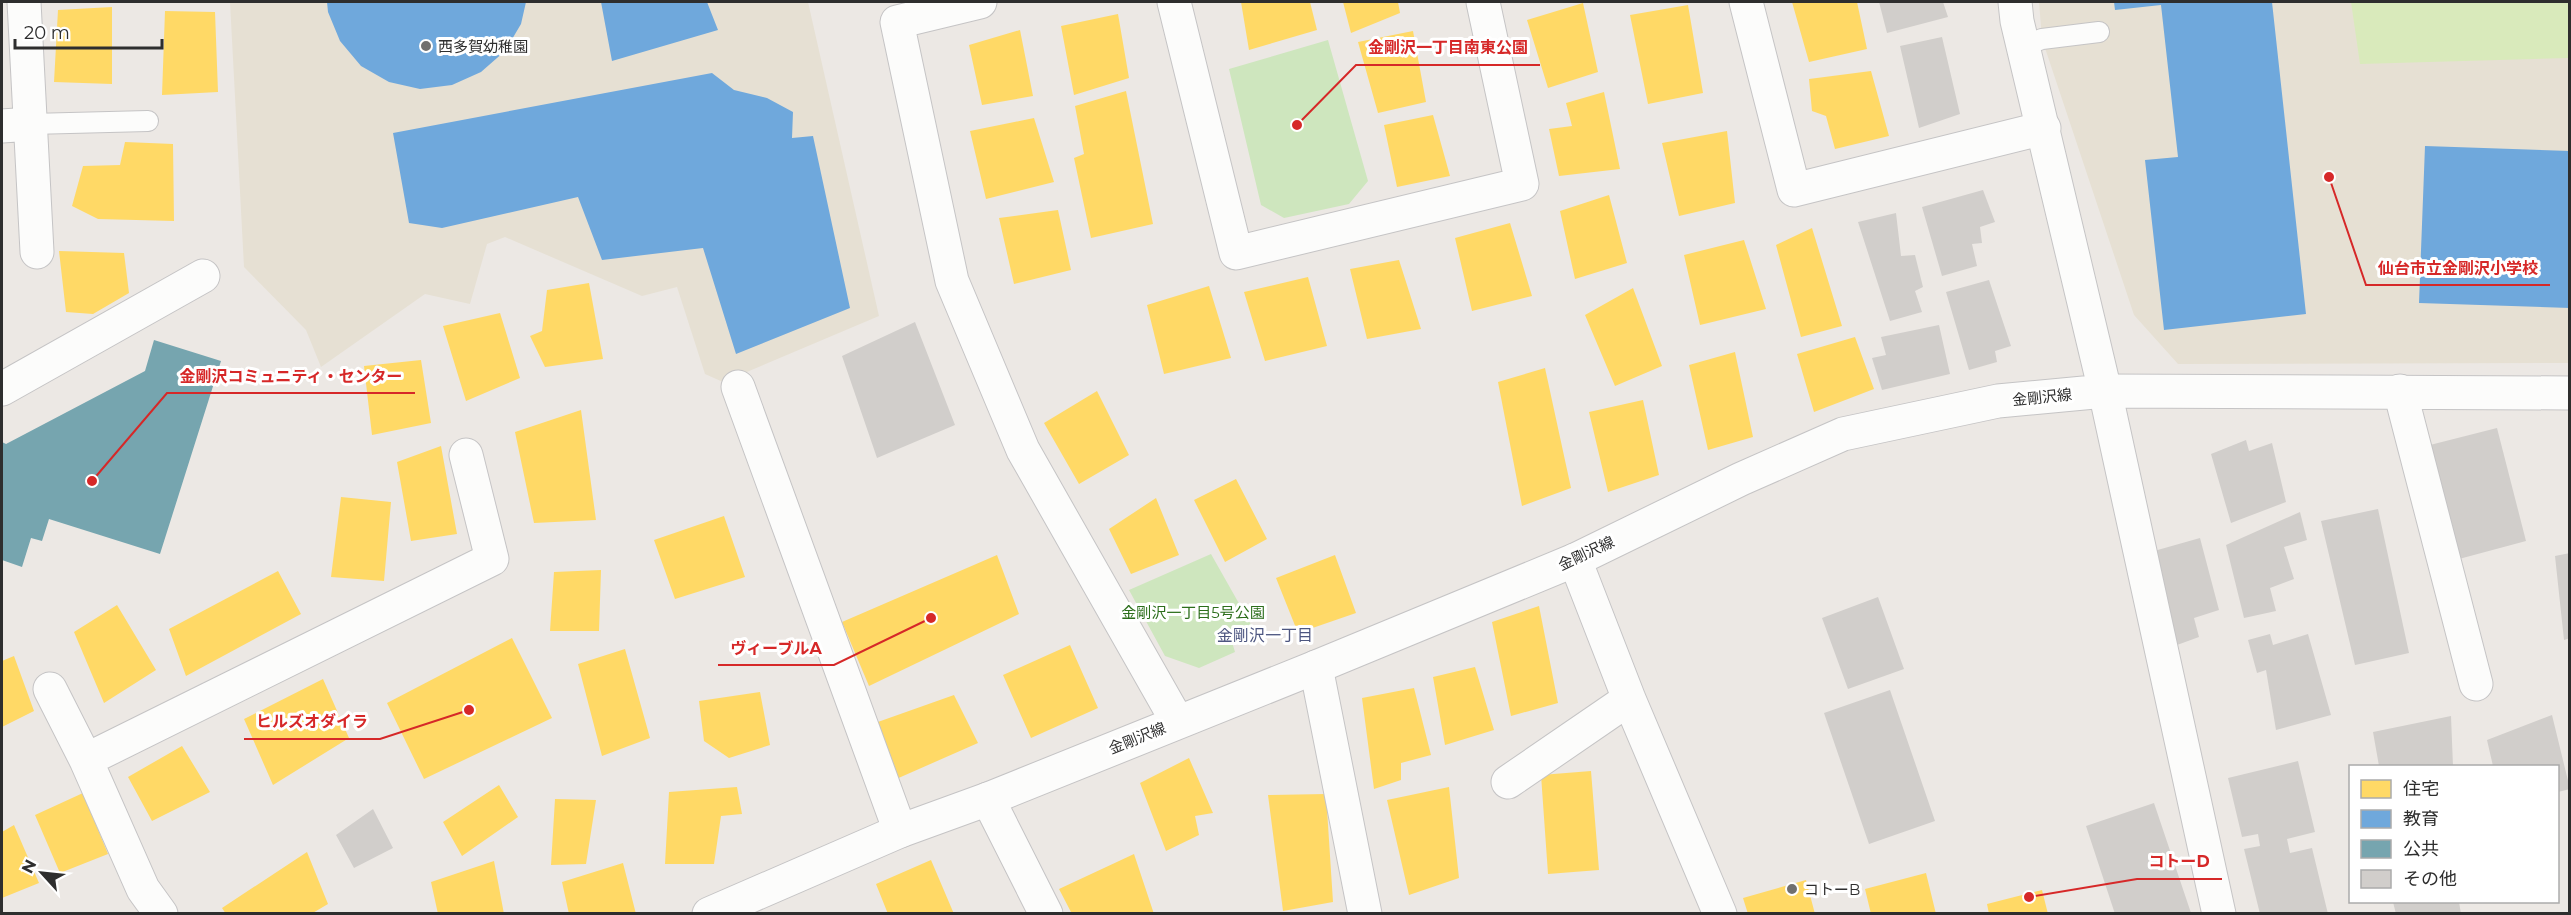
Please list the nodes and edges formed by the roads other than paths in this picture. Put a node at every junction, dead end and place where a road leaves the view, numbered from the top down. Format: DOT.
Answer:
graph roads {
  1 [pos="24,2"];
  2 [pos="980,2"];
  3 [pos="1174,2"];
  4 [pos="1483,2"];
  5 [pos="1746,2"];
  6 [pos="2015,2"];
  7 [pos="2099,32"];
  8 [pos="2023,45"];
  9 [pos="148,121"];
  10 [pos="16,125"];
  11 [pos="2044,128"];
  12 [pos="38,252"];
  13 [pos="203,276"];
  14 [pos="738,387"];
  15 [pos="2,389"];
  16 [pos="2105,391"];
  17 [pos="2400,391"];
  18 [pos="2570,393"];
  19 [pos="466,455"];
  20 [pos="1575,560"];
  21 [pos="1316,668"];
  22 [pos="2475,684"];
  23 [pos="50,690"];
  24 [pos="1629,699"];
  25 [pos="1177,722"];
  26 [pos="86,760"];
  27 [pos="1509,782"];
  28 [pos="988,799"];
  29 [pos="900,831"];
  30 [pos="712,913"];
  31 [pos="161,914"];
  32 [pos="1046,914"];
  33 [pos="1365,914"];
  34 [pos="1720,914"];
  35 [pos="2220,914"];
  1 -- 10 [label="street"];
  2 -- 25 [label="street"];
  3 -- 4 [label="street"];
  5 -- 11 [label="street"];
  6 -- 8 [label="street"];
  7 -- 8 [label="lane"];
  8 -- 11 [label="street"];
  9 -- 10 [label="lane"];
  10 -- 12 [label="street"];
  11 -- 16 [label="street"];
  13 -- 15 [label="street"];
  14 -- 29 [label="street"];
  16 -- 17 [label="street, 金剛沢線"];
  16 -- 20 [label="street, 金剛沢線"];
  16 -- 35 [label="street"];
  17 -- 18 [label="street, 金剛沢線"];
  17 -- 22 [label="street"];
  19 -- 26 [label="street"];
  20 -- 21 [label="street, 金剛沢線"];
  20 -- 24 [label="street"];
  21 -- 25 [label="street, 金剛沢線"];
  21 -- 33 [label="street"];
  23 -- 26 [label="street"];
  24 -- 27 [label="street"];
  24 -- 34 [label="street"];
  25 -- 28 [label="street, 金剛沢線"];
  26 -- 31 [label="street"];
  28 -- 29 [label="street, 金剛沢線"];
  28 -- 32 [label="street"];
  29 -- 30 [label="street, 金剛沢線"];
}
